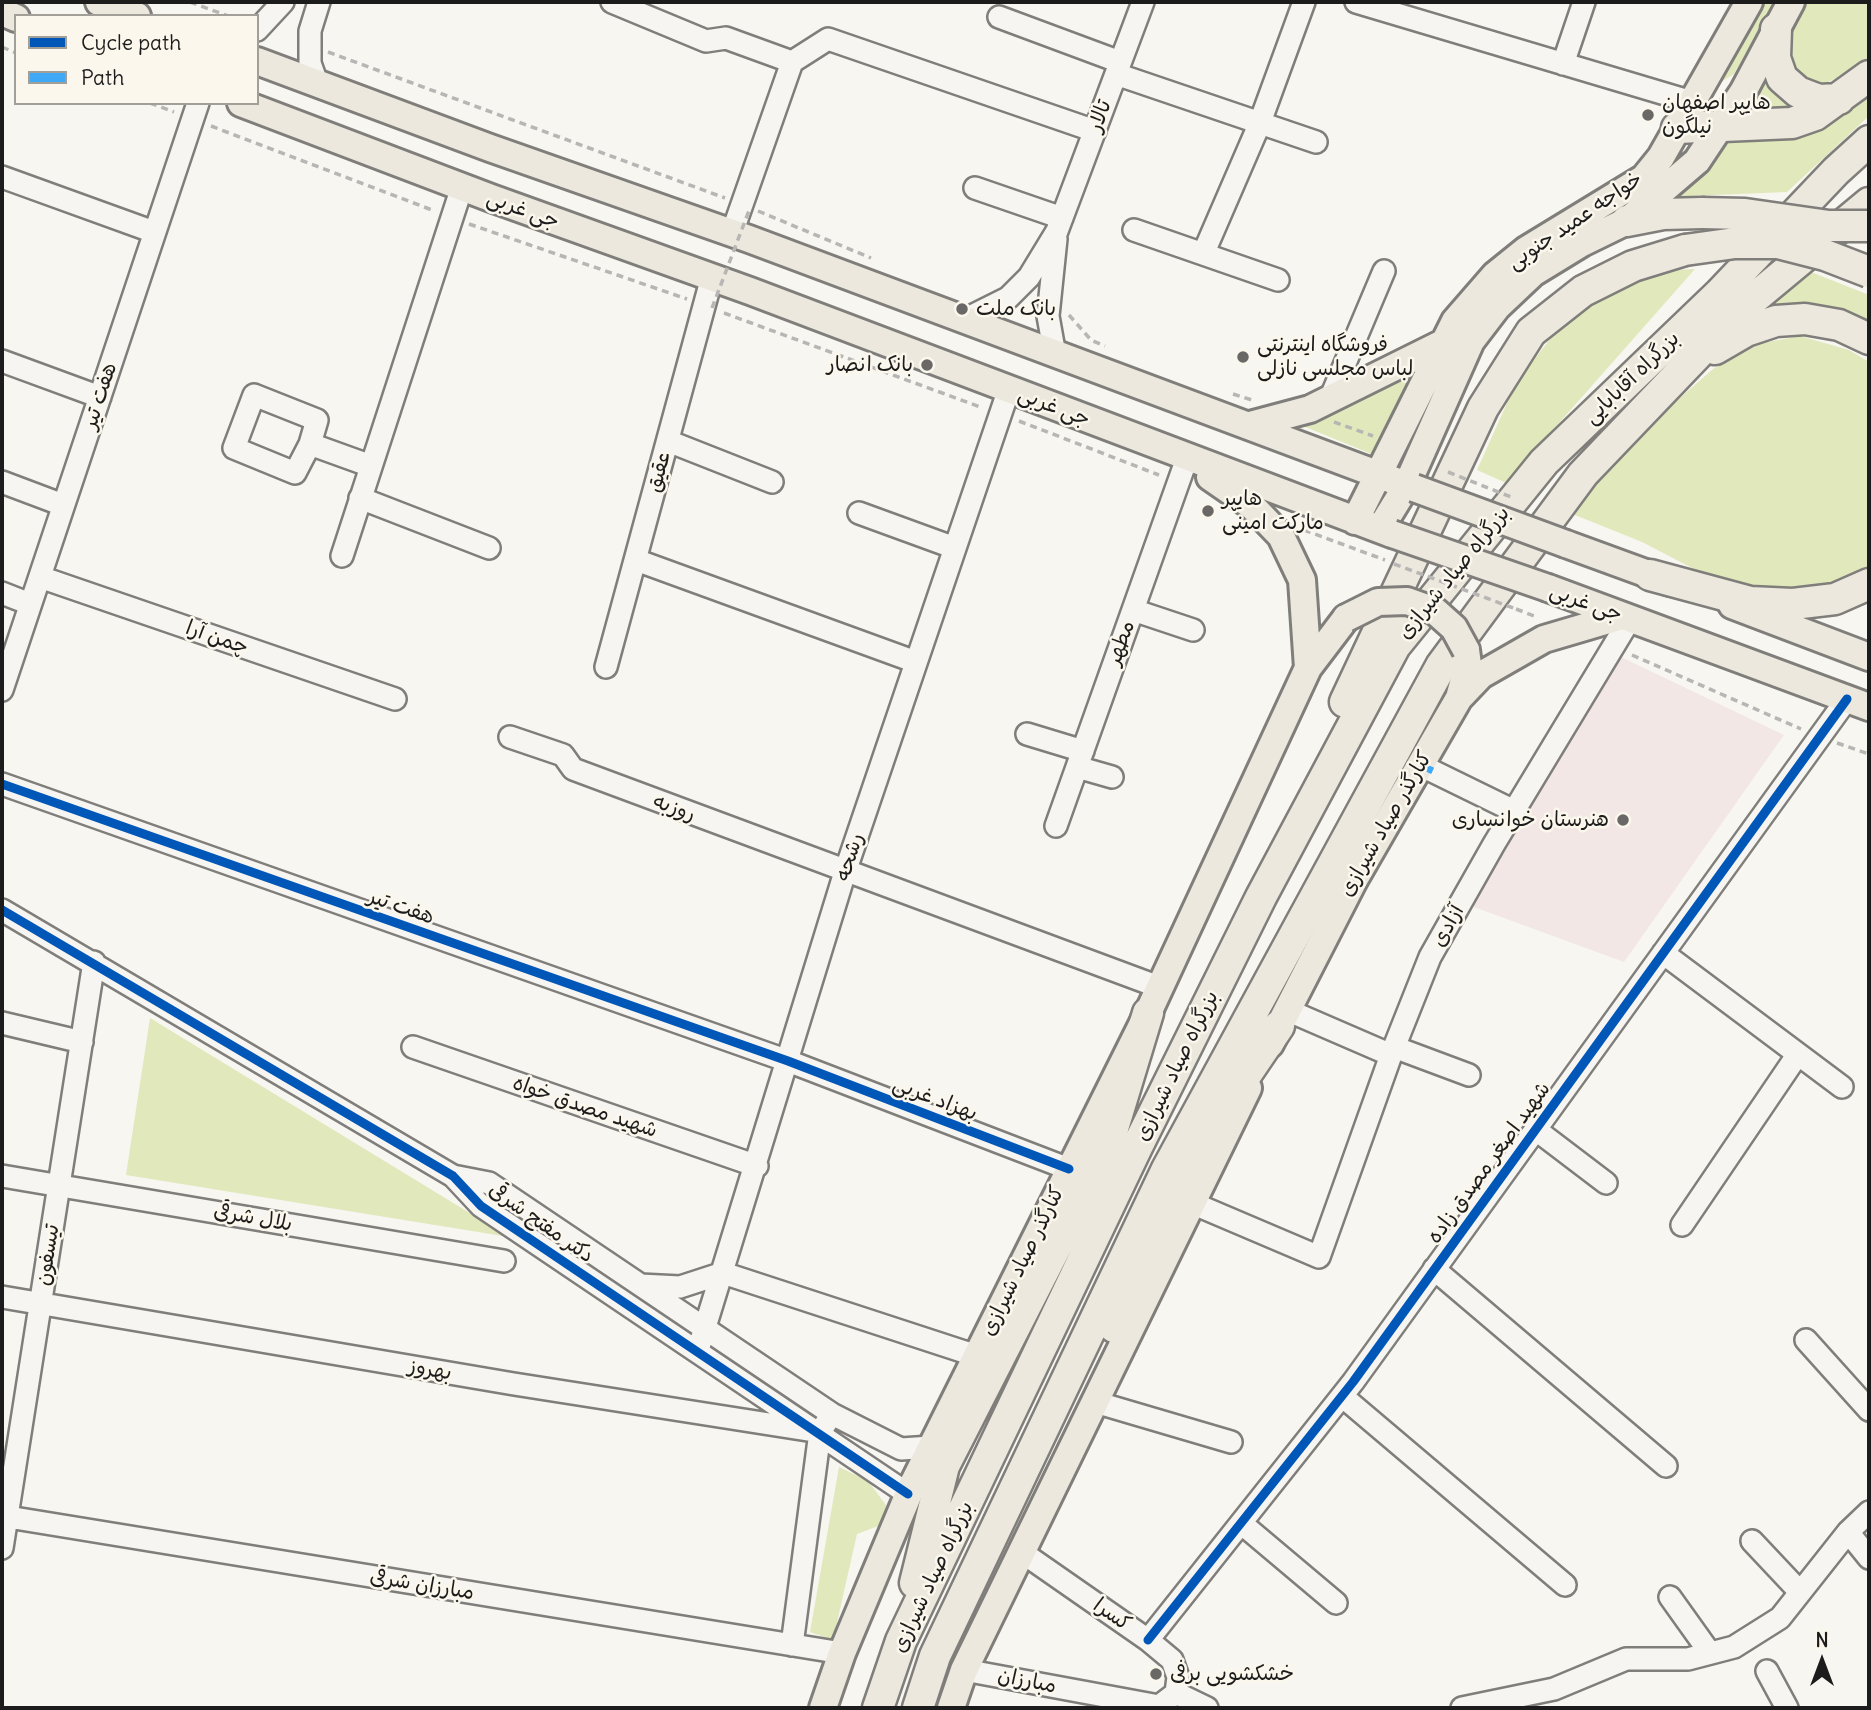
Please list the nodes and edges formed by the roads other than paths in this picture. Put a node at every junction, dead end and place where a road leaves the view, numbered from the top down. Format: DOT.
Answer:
graph roads {
  1 [pos="99,2"];
  2 [pos="283,2"];
  3 [pos="319,2"];
  4 [pos="612,2"];
  5 [pos="1143,2"];
  6 [pos="1304,2"];
  7 [pos="1356,2"];
  8 [pos="1584,2"];
  9 [pos="1749,2"];
  10 [pos="1791,2"];
  11 [pos="132,14"];
  12 [pos="999,17"];
  13 [pos="259,28"];
  14 [pos="1776,29"];
  15 [pos="259,62"];
  16 [pos="792,62"];
  17 [pos="1563,64"];
  18 [pos="1118,68"];
  19 [pos="1869,76"];
  20 [pos="317,83"];
  21 [pos="1698,92"];
  22 [pos="1740,97"];
  23 [pos="1839,99"];
  24 [pos="246,105"];
  25 [pos="195,111"];
  26 [pos="1259,125"];
  27 [pos="1677,128"];
  28 [pos="1720,128"];
  29 [pos="1095,131"];
  30 [pos="1869,141"];
  31 [pos="1316,142"];
  32 [pos="2,177"];
  33 [pos="462,187"];
  34 [pos="975,188"];
  35 [pos="1869,203"];
  36 [pos="1627,221"];
  37 [pos="1060,224"];
  38 [pos="1869,226"];
  39 [pos="1134,230"];
  40 [pos="155,232"];
  41 [pos="732,233"];
  42 [pos="1204,252"];
  43 [pos="1384,271"];
  44 [pos="1869,271"];
  45 [pos="712,277"];
  46 [pos="1278,280"];
  47 [pos="1730,302"];
  48 [pos="964,320"];
  49 [pos="1869,339"];
  50 [pos="1441,344"];
  51 [pos="1055,355"];
  52 [pos="2,361"];
  53 [pos="1009,389"];
  54 [pos="100,397"];
  55 [pos="1651,403"];
  56 [pos="1326,408"];
  57 [pos="1257,414"];
  58 [pos="668,442"];
  59 [pos="310,444"];
  60 [pos="1544,462"];
  61 [pos="1180,465"];
  62 [pos="371,466"];
  63 [pos="1583,474"];
  64 [pos="1379,475"];
  65 [pos="772,481"];
  66 [pos="2,482"];
  67 [pos="1410,487"];
  68 [pos="360,498"];
  69 [pos="63,505"];
  70 [pos="859,513"];
  71 [pos="1376,528"];
  72 [pos="489,548"];
  73 [pos="955,548"];
  74 [pos="342,556"];
  75 [pos="636,560"];
  76 [pos="1650,575"];
  77 [pos="40,577"];
  78 [pos="1869,584"];
  79 [pos="2,593"];
  80 [pos="30,604"];
  81 [pos="1133,610"];
  82 [pos="1626,618"];
  83 [pos="1193,630"];
  84 [pos="1869,657"];
  85 [pos="916,662"];
  86 [pos="607,667"];
  87 [pos="1308,668"];
  88 [pos="2,689"];
  89 [pos="1459,698"];
  90 [pos="395,699"];
  91 [pos="1858,703"];
  92 [pos="1027,734"];
  93 [pos="510,737"];
  94 [pos="1080,759"];
  95 [pos="1427,768"];
  96 [pos="1112,777"];
  97 [pos="2,784"];
  98 [pos="1514,811"];
  99 [pos="1056,826"];
  100 [pos="845,872"];
  101 [pos="1261,897"];
  102 [pos="2,910"];
  103 [pos="1663,953"];
  104 [pos="94,962"];
  105 [pos="1153,1000"];
  106 [pos="1283,1018"];
  107 [pos="2,1023"];
  108 [pos="82,1042"];
  109 [pos="413,1047"];
  110 [pos="1393,1051"];
  111 [pos="1798,1054"];
  112 [pos="788,1061"];
  113 [pos="1469,1075"];
  114 [pos="1842,1087"];
  115 [pos="1535,1129"];
  116 [pos="757,1166"];
  117 [pos="1069,1169"];
  118 [pos="2,1176"];
  119 [pos="453,1176"];
  120 [pos="1606,1183"];
  121 [pos="59,1185"];
  122 [pos="1192,1203"];
  123 [pos="1682,1225"];
  124 [pos="504,1261"];
  125 [pos="1434,1269"];
  126 [pos="723,1273"];
  127 [pos="640,1285"];
  128 [pos="2,1297"];
  129 [pos="40,1303"];
  130 [pos="705,1330"];
  131 [pos="1806,1340"];
  132 [pos="698,1350"];
  133 [pos="976,1356"];
  134 [pos="1342,1396"];
  135 [pos="1095,1402"];
  136 [pos="1869,1410"];
  137 [pos="832,1414"];
  138 [pos="820,1432"];
  139 [pos="1231,1442"];
  140 [pos="931,1447"];
  141 [pos="1666,1466"];
  142 [pos="908,1494"];
  143 [pos="1869,1512"];
  144 [pos="4,1517"];
  145 [pos="1241,1523"];
  146 [pos="1848,1532"];
  147 [pos="1752,1541"];
  148 [pos="2,1548"];
  149 [pos="1023,1553"];
  150 [pos="1869,1558"];
  151 [pos="1565,1585"];
  152 [pos="1800,1592"];
  153 [pos="1670,1597"];
  154 [pos="1336,1603"];
  155 [pos="1148,1640"];
  156 [pos="901,1641"];
  157 [pos="792,1644"];
  158 [pos="842,1653"];
  159 [pos="1710,1654"];
  160 [pos="935,1657"];
  161 [pos="964,1670"];
  162 [pos="1767,1671"];
  163 [pos="1175,1693"];
  164 [pos="1559,1699"];
  165 [pos="823,1708"];
  166 [pos="877,1708"];
  167 [pos="918,1708"];
  168 [pos="951,1708"];
  169 [pos="1207,1708"];
  170 [pos="1462,1708"];
  171 [pos="1787,1708"];
  1 -- 11 [label="main road"];
  2 -- 13 [label="street"];
  3 -- 20 [label="street"];
  4 -- 16 [label="street"];
  5 -- 18 [label="street, تالار"];
  6 -- 26 [label="street"];
  7 -- 17 [label="street"];
  8 -- 17 [label="street"];
  9 -- 21 [label="main road, خواجه عمید جنوبی"];
  10 -- 14 [label="main road, خواجه عمید جنوبی"];
  12 -- 18 [label="street"];
  14 -- 22 [label="main road, خواجه عمید جنوبی"];
  14 -- 23 [label="highway"];
  15 -- 20 [label="main road"];
  16 -- 29 [label="street"];
  16 -- 41 [label="street"];
  17 -- 21 [label="street"];
  18 -- 26 [label="street"];
  18 -- 29 [label="street, تالار"];
  19 -- 23 [label="highway"];
  20 -- 41 [label="main road"];
  21 -- 22 [label="main road"];
  21 -- 27 [label="main road, خواجه عمید جنوبی"];
  22 -- 28 [label="main road, خواجه عمید جنوبی"];
  23 -- 28 [label="highway"];
  24 -- 33 [label="main road, جی غربی"];
  25 -- 40 [label="street, هفت تیر"];
  26 -- 31 [label="street"];
  26 -- 42 [label="street"];
  27 -- 28 [label="highway"];
  27 -- 50 [label="main road, خواجه عمید جنوبی"];
  28 -- 36 [label="main road, خواجه عمید جنوبی"];
  29 -- 37 [label="street, تالار"];
  30 -- 47 [label="highway"];
  32 -- 40 [label="street"];
  33 -- 45 [label="main road, جی غربی"];
  33 -- 62 [label="street"];
  34 -- 37 [label="street"];
  35 -- 47 [label="highway"];
  36 -- 38 [label="highway, bridge"];
  36 -- 67 [label="main road, خواجه عمید جنوبی"];
  37 -- 48 [label="street"];
  37 -- 51 [label="street"];
  39 -- 42 [label="street"];
  40 -- 54 [label="street, هفت تیر"];
  41 -- 48 [label="main road"];
  42 -- 46 [label="street"];
  43 -- 56 [label="street"];
  44 -- 101 [label="highway, bridge"];
  45 -- 53 [label="main road, جی غربی"];
  45 -- 58 [label="street, عقیق"];
  47 -- 55 [label="highway, بزرگراه آقابابایی"];
  47 -- 60 [label="highway, بزرگراه آقابابایی"];
  48 -- 51 [label="main road"];
  49 -- 55 [label="highway"];
  50 -- 56 [label="main road"];
  50 -- 64 [label="main road, خواجه عمید جنوبی"];
  51 -- 57 [label="main road"];
  52 -- 54 [label="street"];
  53 -- 61 [label="main road, جی غربی"];
  53 -- 73 [label="street, رشحه"];
  54 -- 69 [label="street, هفت تیر"];
  55 -- 63 [label="highway, بزرگراه آقابابایی"];
  56 -- 57 [label="main road"];
  57 -- 64 [label="main road"];
  58 -- 65 [label="street"];
  58 -- 75 [label="street, عقیق"];
  59 -- 62 [label="street"];
  60 -- 101 [label="highway, بزرگراه صیاد شیرازی"];
  61 -- 71 [label="main road, جی غربی"];
  61 -- 81 [label="street, مطهر"];
  61 -- 87 [label="main road"];
  62 -- 68 [label="street"];
  63 -- 160 [label="highway, بزرگراه صیاد شیرازی"];
  64 -- 67 [label="main road"];
  64 -- 71 [label="main road, خواجه عمید جنوبی"];
  66 -- 69 [label="street"];
  67 -- 71 [label="main road, خواجه عمید جنوبی"];
  67 -- 76 [label="main road, bridge"];
  68 -- 72 [label="street"];
  68 -- 74 [label="street"];
  69 -- 77 [label="street, هفت تیر"];
  70 -- 73 [label="street"];
  71 -- 82 [label="main road, جی غربی, bridge"];
  73 -- 85 [label="street, رشحه"];
  75 -- 85 [label="street"];
  75 -- 86 [label="street, عقیق"];
  76 -- 78 [label="highway"];
  76 -- 84 [label="main road"];
  77 -- 80 [label="street, هفت تیر"];
  77 -- 90 [label="street, چمن آرا"];
  79 -- 80 [label="street"];
  80 -- 88 [label="street, هفت تیر"];
  81 -- 83 [label="street"];
  81 -- 94 [label="street, مطهر"];
  82 -- 89 [label="main road"];
  82 -- 91 [label="main road, جی غربی"];
  82 -- 98 [label="street, آزادی"];
  85 -- 100 [label="street, رشحه"];
  87 -- 89 [label="main road, کنارگذر صیاد شیرازی, bridge"];
  87 -- 105 [label="main road, کنارگذر صیاد شیرازی"];
  89 -- 95 [label="main road, کنارگذر صیاد شیرازی"];
  91 -- 103 [label="street, شهید اصغر مصدق زاده"];
  92 -- 94 [label="street"];
  93 -- 100 [label="street, روزبه"];
  94 -- 96 [label="street"];
  94 -- 99 [label="street, مطهر"];
  95 -- 98 [label="street"];
  95 -- 106 [label="main road, کنارگذر صیاد شیرازی"];
  97 -- 112 [label="street, هفت تیر"];
  98 -- 110 [label="street, آزادی"];
  100 -- 105 [label="street, روزبه"];
  100 -- 112 [label="street, رشحه"];
  101 -- 156 [label="highway, بزرگراه صیاد شیرازی"];
  102 -- 104 [label="street, دکتر مفتح شرقی"];
  103 -- 111 [label="street"];
  103 -- 115 [label="street, شهید اصغر مصدق زاده"];
  104 -- 108 [label="street, تیسفون"];
  104 -- 119 [label="street, دکتر مفتح شرقی"];
  105 -- 117 [label="main road, کنارگذر صیاد شیرازی"];
  105 -- 156 [label="highway"];
  106 -- 110 [label="street"];
  106 -- 122 [label="main road, کنارگذر صیاد شیرازی"];
  106 -- 160 [label="highway"];
  107 -- 108 [label="street"];
  108 -- 121 [label="street, تیسفون"];
  109 -- 116 [label="street, شهید مصدق خواه"];
  110 -- 113 [label="street"];
  110 -- 122 [label="street, آزادی"];
  111 -- 114 [label="street"];
  111 -- 123 [label="street"];
  112 -- 116 [label="street, رشحه"];
  112 -- 117 [label="street, بهزاد غربی"];
  115 -- 120 [label="street"];
  115 -- 125 [label="street, شهید اصغر مصدق زاده"];
  116 -- 126 [label="street, رشحه"];
  117 -- 133 [label="main road, کنارگذر صیاد شیرازی"];
  118 -- 121 [label="street, بلال شرقی"];
  119 -- 127 [label="street, دکتر مفتح شرقی"];
  119 -- 132 [label="street, دکتر مفتح شرقی"];
  121 -- 124 [label="street, بلال شرقی"];
  121 -- 129 [label="street, تیسفون"];
  122 -- 135 [label="main road, کنارگذر صیاد شیرازی"];
  125 -- 134 [label="street, شهید اصغر مصدق زاده"];
  125 -- 141 [label="street"];
  126 -- 127 [label="street"];
  126 -- 130 [label="street, رشحه"];
  126 -- 133 [label="street"];
  127 -- 130 [label="street, دکتر مفتح شرقی"];
  128 -- 129 [label="street, بهروز"];
  129 -- 138 [label="street, بهروز"];
  129 -- 144 [label="street, تیسفون"];
  130 -- 132 [label="street, رشحه"];
  130 -- 137 [label="street, دکتر مفتح شرقی"];
  131 -- 136 [label="street"];
  132 -- 138 [label="street, دکتر مفتح شرقی"];
  133 -- 140 [label="main road, کنارگذر صیاد شیرازی"];
  134 -- 145 [label="street, شهید اصغر مصدق زاده"];
  134 -- 151 [label="street"];
  135 -- 139 [label="street"];
  135 -- 149 [label="main road, کنارگذر صیاد شیرازی"];
  137 -- 138 [label="street"];
  137 -- 140 [label="street, دکتر مفتح شرقی"];
  138 -- 142 [label="street, دکتر مفتح شرقی"];
  138 -- 157 [label="street"];
  140 -- 142 [label="main road, کنارگذر صیاد شیرازی"];
  142 -- 158 [label="main road, کنارگذر صیاد شیرازی"];
  143 -- 146 [label="street"];
  144 -- 148 [label="street, تیسفون"];
  144 -- 157 [label="street, مبارزان شرقی"];
  145 -- 154 [label="street"];
  145 -- 155 [label="street, شهید اصغر مصدق زاده"];
  146 -- 150 [label="street"];
  146 -- 152 [label="street"];
  147 -- 152 [label="street"];
  149 -- 155 [label="street, کسرا"];
  149 -- 161 [label="main road, کنارگذر صیاد شیرازی"];
  152 -- 159 [label="street"];
  153 -- 159 [label="street"];
  155 -- 163 [label="street, کسرا"];
  156 -- 166 [label="highway, بزرگراه صیاد شیرازی"];
  157 -- 158 [label="street, مبارزان شرقی"];
  158 -- 165 [label="main road, کنارگذر صیاد شیرازی"];
  159 -- 164 [label="street"];
  160 -- 167 [label="highway, بزرگراه صیاد شیرازی"];
  161 -- 163 [label="street, مبارزان"];
  161 -- 168 [label="main road, کنارگذر صیاد شیرازی"];
  162 -- 171 [label="street"];
  163 -- 169 [label="street"];
  164 -- 170 [label="street"];
}
